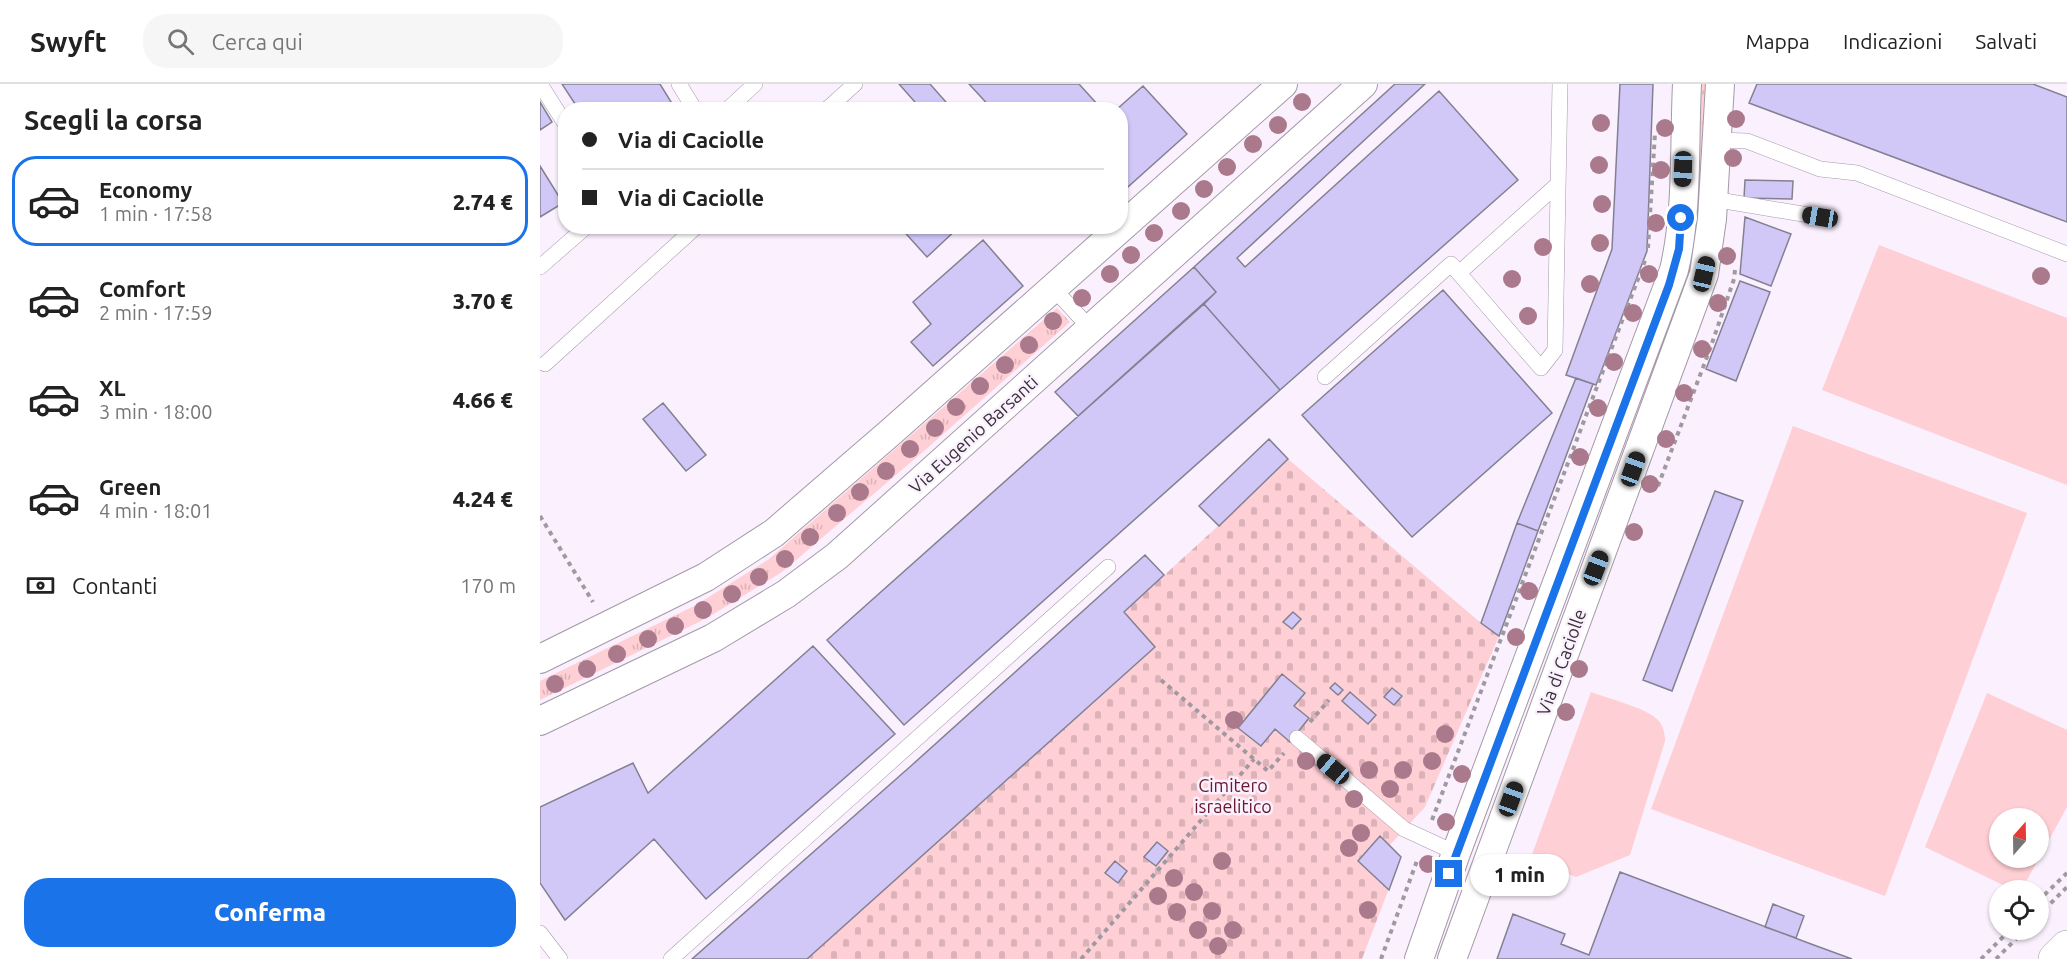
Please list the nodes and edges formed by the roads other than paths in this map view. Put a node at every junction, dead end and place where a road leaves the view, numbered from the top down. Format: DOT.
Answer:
graph roads {
  1 [pos="540,84"];
  2 [pos="679,84"];
  3 [pos="755,84"];
  4 [pos="855,84"];
  5 [pos="1283,84"];
  6 [pos="1363,84"];
  7 [pos="1560,84"];
  8 [pos="1687,84"];
  9 [pos="1720,84"];
  10 [pos="690,102"];
  11 [pos="736,102"];
  12 [pos="835,102"];
  13 [pos="558,112"];
  14 [pos="1717,140"];
  15 [pos="1558,184"];
  16 [pos="1712,209"];
  17 [pos="1820,217"];
  18 [pos="1681,218"];
  19 [pos="1128,221"];
  20 [pos="578,234"];
  21 [pos="688,234"];
  22 [pos="1114,234"];
  23 [pos="2067,254"];
  24 [pos="540,267"];
  25 [pos="1459,273"];
  26 [pos="1053,288"];
  27 [pos="1090,328"];
  28 [pos="545,364"];
  29 [pos="1325,376"];
  30 [pos="1580,522"];
  31 [pos="1610,532"];
  32 [pos="1108,567"];
  33 [pos="540,659"];
  34 [pos="540,721"];
  35 [pos="1297,738"];
  36 [pos="1456,853"];
  37 [pos="1486,865"];
  38 [pos="540,933"];
  39 [pos="2067,947"];
  40 [pos="560,959"];
  41 [pos="671,959"];
  42 [pos="1419,959"];
  43 [pos="1452,959"];
  44 [pos="2055,959"];
  1 -- 13 [label="lane"];
  2 -- 10 [label="lane"];
  3 -- 11 [label="lane"];
  4 -- 12 [label="lane"];
  5 -- 19 [label="street"];
  6 -- 27 [label="street, Via Eugenio Barsanti"];
  7 -- 15 [label="lane"];
  8 -- 18 [label="street, Via di Caciolle"];
  9 -- 14 [label="street, Via di Caciolle"];
  14 -- 16 [label="street, Via di Caciolle"];
  14 -- 23 [label="lane"];
  15 -- 25 [label="lane"];
  15 -- 25 [label="lane"];
  16 -- 17 [label="lane"];
  16 -- 18 [label="street"];
  16 -- 31 [label="street, Via di Caciolle"];
  18 -- 30 [label="street, Via di Caciolle"];
  20 -- 24 [label="lane"];
  21 -- 28 [label="lane"];
  22 -- 26 [label="street"];
  25 -- 29 [label="lane"];
  26 -- 27 [label="lane"];
  26 -- 33 [label="street"];
  27 -- 34 [label="street, Via Eugenio Barsanti"];
  30 -- 31 [label="lane"];
  30 -- 36 [label="street, Via di Caciolle"];
  31 -- 37 [label="street, Via di Caciolle"];
  32 -- 41 [label="lane"];
  35 -- 36 [label="lane"];
  36 -- 37 [label="street"];
  36 -- 42 [label="street, Via di Caciolle"];
  37 -- 43 [label="street, Via di Caciolle"];
  38 -- 40 [label="lane"];
  39 -- 44 [label="main road"];
}
